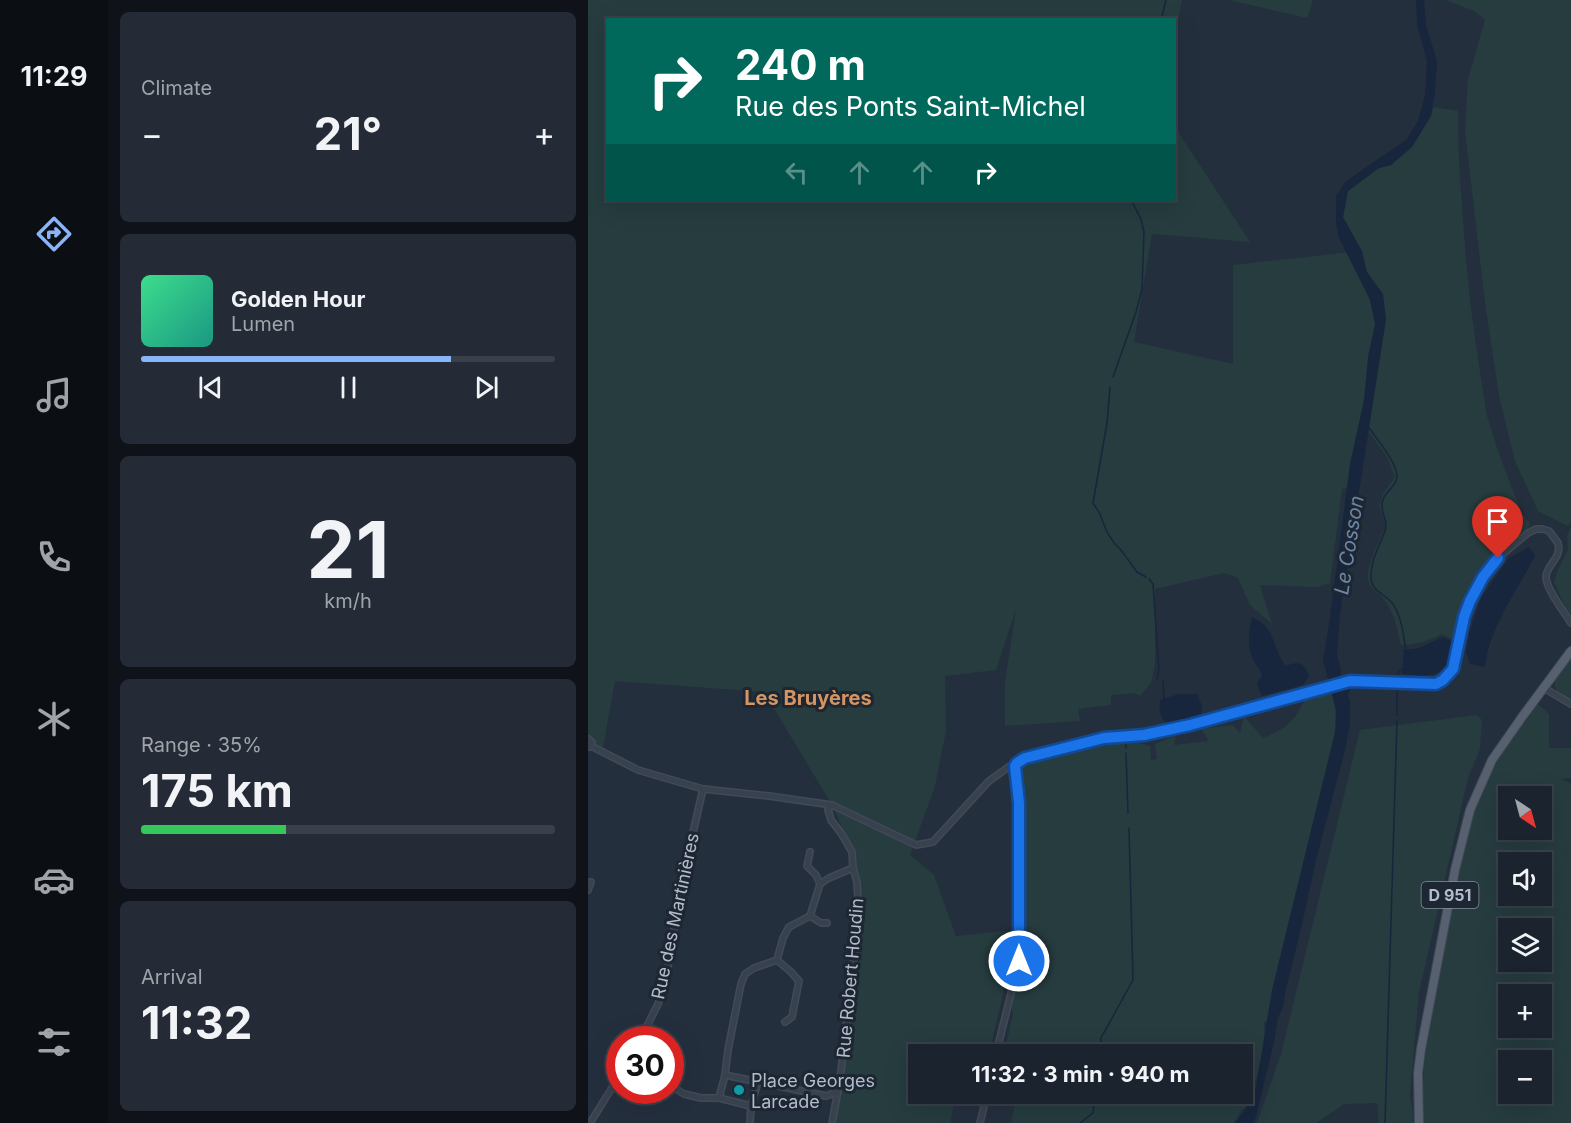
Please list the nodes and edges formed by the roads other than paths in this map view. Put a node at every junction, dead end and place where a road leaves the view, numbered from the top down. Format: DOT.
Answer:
graph roads {
  1 [pos="1571,623"];
  2 [pos="1571,651"];
  3 [pos="1544,688"];
  4 [pos="1571,704"];
  5 [pos="588,738"];
  6 [pos="589,747"];
  7 [pos="1015,766"];
  8 [pos="703,789"];
  9 [pos="832,805"];
  10 [pos="810,852"];
  11 [pos="853,868"];
  12 [pos="591,882"];
  13 [pos="820,884"];
  14 [pos="588,890"];
  15 [pos="810,916"];
  16 [pos="827,923"];
  17 [pos="777,960"];
  18 [pos="786,1022"];
  19 [pos="647,1026"];
  20 [pos="998,1044"];
  21 [pos="725,1075"];
  22 [pos="758,1083"];
  23 [pos="838,1087"];
  24 [pos="684,1094"];
  25 [pos="826,1096"];
  26 [pos="606,1097"];
  27 [pos="720,1098"];
  28 [pos="985,1104"];
  29 [pos="752,1106"];
  30 [pos="834,1110"];
  31 [pos="590,1123"];
  32 [pos="750,1123"];
  33 [pos="832,1123"];
  34 [pos="980,1123"];
  35 [pos="1419,1123"];
  1 -- 7 [label="street"];
  2 -- 3 [label="main road, D 951"];
  3 -- 4 [label="street"];
  3 -- 35 [label="main road, D 951"];
  5 -- 6 [label="street"];
  6 -- 8 [label="street"];
  7 -- 9 [label="street"];
  7 -- 20 [label="street"];
  8 -- 9 [label="street"];
  8 -- 19 [label="street, Rue des Martinières"];
  9 -- 11 [label="street, Rue Robert Houdin"];
  10 -- 13 [label="street"];
  11 -- 13 [label="street"];
  11 -- 23 [label="street, Rue Robert Houdin"];
  12 -- 14 [label="street"];
  13 -- 15 [label="street"];
  15 -- 16 [label="street"];
  15 -- 17 [label="street"];
  17 -- 18 [label="street"];
  17 -- 21 [label="street"];
  21 -- 22 [label="street"];
  21 -- 27 [label="street"];
  22 -- 25 [label="street"];
  22 -- 29 [label="street"];
  23 -- 25 [label="street"];
  23 -- 30 [label="street, Rue Robert Houdin"];
  24 -- 27 [label="street"];
  25 -- 30 [label="street"];
  26 -- 31 [label="street"];
  27 -- 29 [label="street"];
  28 -- 34 [label="street"];
  29 -- 32 [label="street"];
  30 -- 33 [label="street, Rue Robert Houdin"];
}
